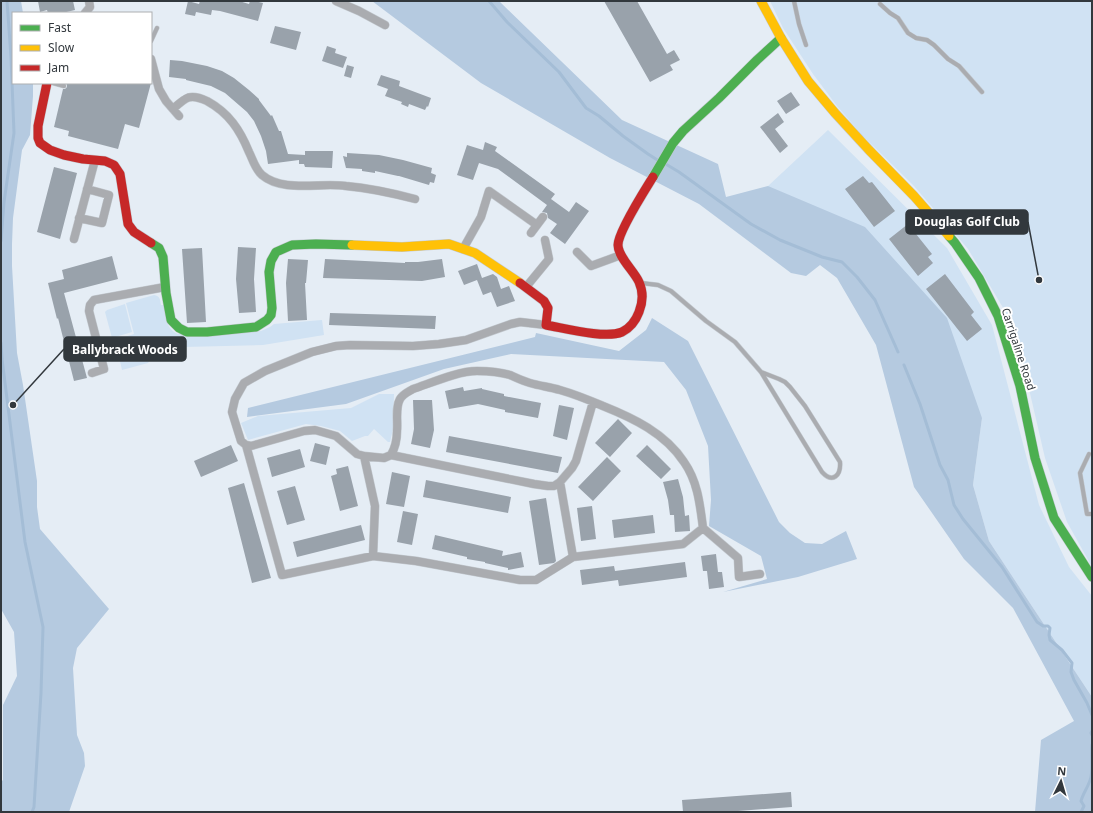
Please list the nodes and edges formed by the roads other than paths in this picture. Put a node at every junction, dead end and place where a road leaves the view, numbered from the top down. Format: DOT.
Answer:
graph roads {
  1 [pos="336,1"];
  2 [pos="761,1"];
  3 [pos="794,1"];
  4 [pos="880,4"];
  5 [pos="385,25"];
  6 [pos="157,28"];
  7 [pos="781,38"];
  8 [pos="152,39"];
  9 [pos="806,45"];
  10 [pos="152,62"];
  11 [pos="48,84"];
  12 [pos="57,84"];
  13 [pos="64,86"];
  14 [pos="982,92"];
  15 [pos="173,109"];
  16 [pos="179,116"];
  17 [pos="95,160"];
  18 [pos="87,189"];
  19 [pos="415,199"];
  20 [pos="543,217"];
  21 [pos="80,218"];
  22 [pos="537,225"];
  23 [pos="531,233"];
  24 [pos="74,238"];
  25 [pos="545,240"];
  26 [pos="463,248"];
  27 [pos="577,252"];
  28 [pos="621,255"];
  29 [pos="638,282"];
  30 [pos="165,287"];
  31 [pos="526,287"];
  32 [pos="546,325"];
  33 [pos="761,372"];
  34 [pos="92,373"];
  35 [pos="593,402"];
  36 [pos="246,445"];
  37 [pos="1089,454"];
  38 [pos="364,456"];
  39 [pos="392,456"];
  40 [pos="560,482"];
  41 [pos="1092,514"];
  42 [pos="703,528"];
  43 [pos="373,556"];
  44 [pos="573,557"];
  45 [pos="760,574"];
  46 [pos="1092,577"];
  1 -- 5 [label="street"];
  2 -- 7 [label="street, Carrigaline Road"];
  3 -- 9 [label="lane"];
  4 -- 14 [label="lane"];
  6 -- 8 [label="lane"];
  7 -- 28 [label="street"];
  7 -- 46 [label="street, Carrigaline Road"];
  10 -- 15 [label="street"];
  11 -- 17 [label="street"];
  12 -- 13 [label="lane"];
  15 -- 16 [label="street"];
  15 -- 19 [label="street"];
  17 -- 18 [label="street"];
  17 -- 30 [label="street"];
  18 -- 21 [label="street"];
  18 -- 21 [label="street"];
  20 -- 22 [label="street"];
  21 -- 24 [label="street"];
  22 -- 23 [label="street"];
  22 -- 26 [label="street"];
  25 -- 31 [label="street"];
  26 -- 30 [label="street"];
  26 -- 31 [label="street"];
  27 -- 28 [label="street"];
  28 -- 29 [label="street"];
  29 -- 32 [label="street"];
  29 -- 33 [label="lane"];
  30 -- 34 [label="street"];
  31 -- 32 [label="street"];
  32 -- 36 [label="street"];
  33 -- 33 [label="lane"];
  35 -- 39 [label="street"];
  35 -- 40 [label="street"];
  35 -- 42 [label="street"];
  36 -- 38 [label="street"];
  36 -- 43 [label="street"];
  37 -- 41 [label="lane"];
  38 -- 39 [label="street"];
  38 -- 43 [label="street"];
  39 -- 40 [label="street"];
  40 -- 44 [label="street"];
  42 -- 44 [label="street"];
  42 -- 45 [label="street"];
  43 -- 44 [label="street"];
}
